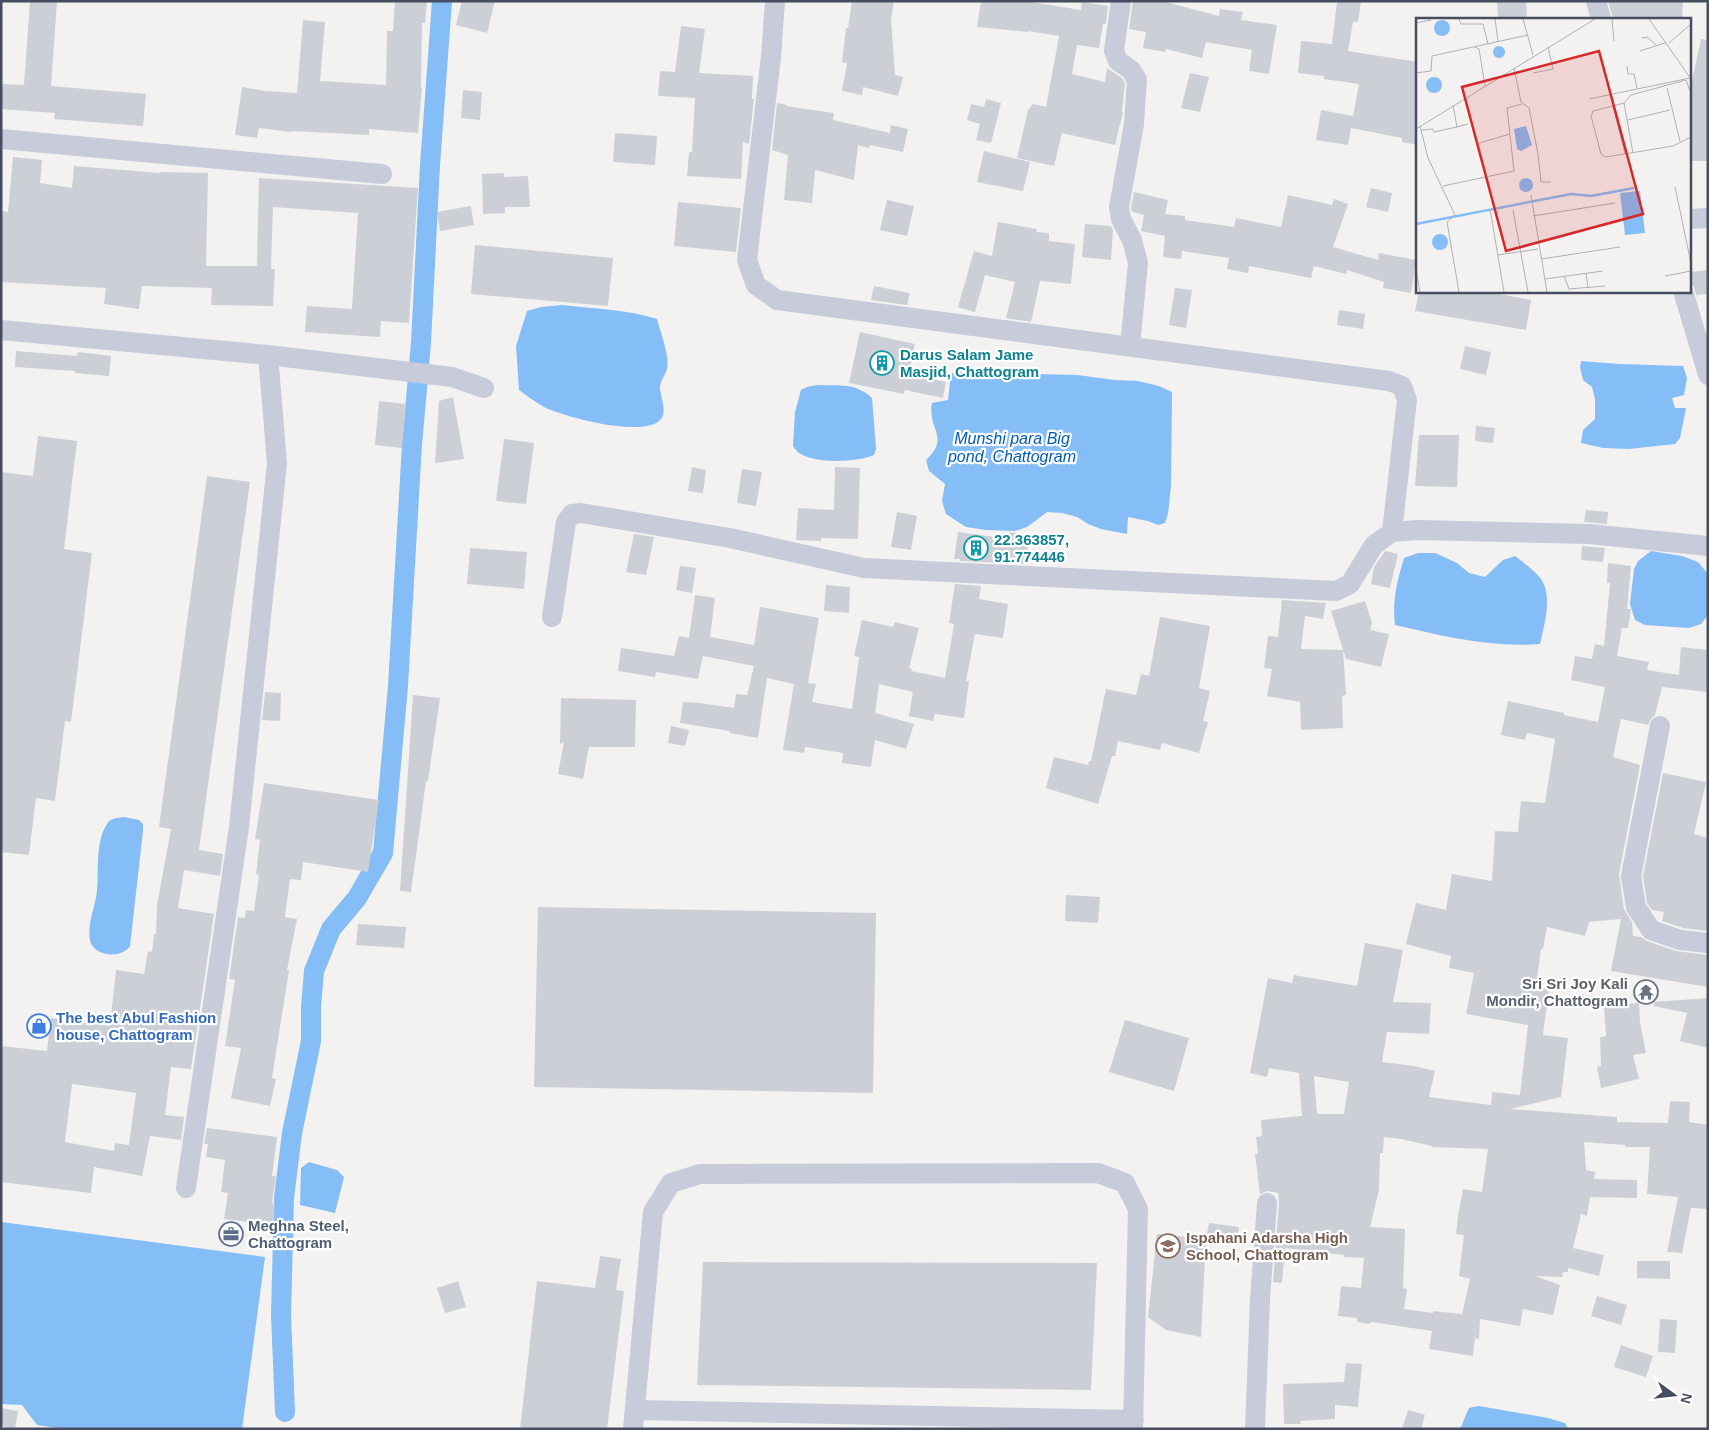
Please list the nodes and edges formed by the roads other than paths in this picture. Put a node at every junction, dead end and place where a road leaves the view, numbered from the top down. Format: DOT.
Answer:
graph roads {
  1 [pos="775,1"];
  2 [pos="1121,1"];
  3 [pos="1596,1"];
  4 [pos="1601,18"];
  5 [pos="1,139"];
  6 [pos="382,174"];
  7 [pos="1708,218"];
  8 [pos="1692,219"];
  9 [pos="1683,292"];
  10 [pos="1,330"];
  11 [pos="1130,346"];
  12 [pos="268,355"];
  13 [pos="1708,374"];
  14 [pos="484,388"];
  15 [pos="1392,532"];
  16 [pos="1708,546"];
  17 [pos="552,618"];
  18 [pos="1660,726"];
  19 [pos="1708,943"];
  20 [pos="186,1188"];
  21 [pos="1267,1203"];
  22 [pos="634,1419"];
  23 [pos="1133,1424"];
  24 [pos="1255,1429"];
  1 -- 11 [label="street"];
  2 -- 11 [label="street"];
  3 -- 4 [label="street"];
  5 -- 6 [label="street"];
  7 -- 8 [label="street"];
  9 -- 13 [label="street"];
  10 -- 12 [label="street"];
  11 -- 15 [label="street"];
  12 -- 14 [label="street"];
  12 -- 20 [label="street"];
  15 -- 16 [label="street"];
  15 -- 17 [label="street"];
  18 -- 19 [label="street"];
  21 -- 24 [label="street"];
  22 -- 23 [label="street"];
  22 -- 23 [label="street"];
}
